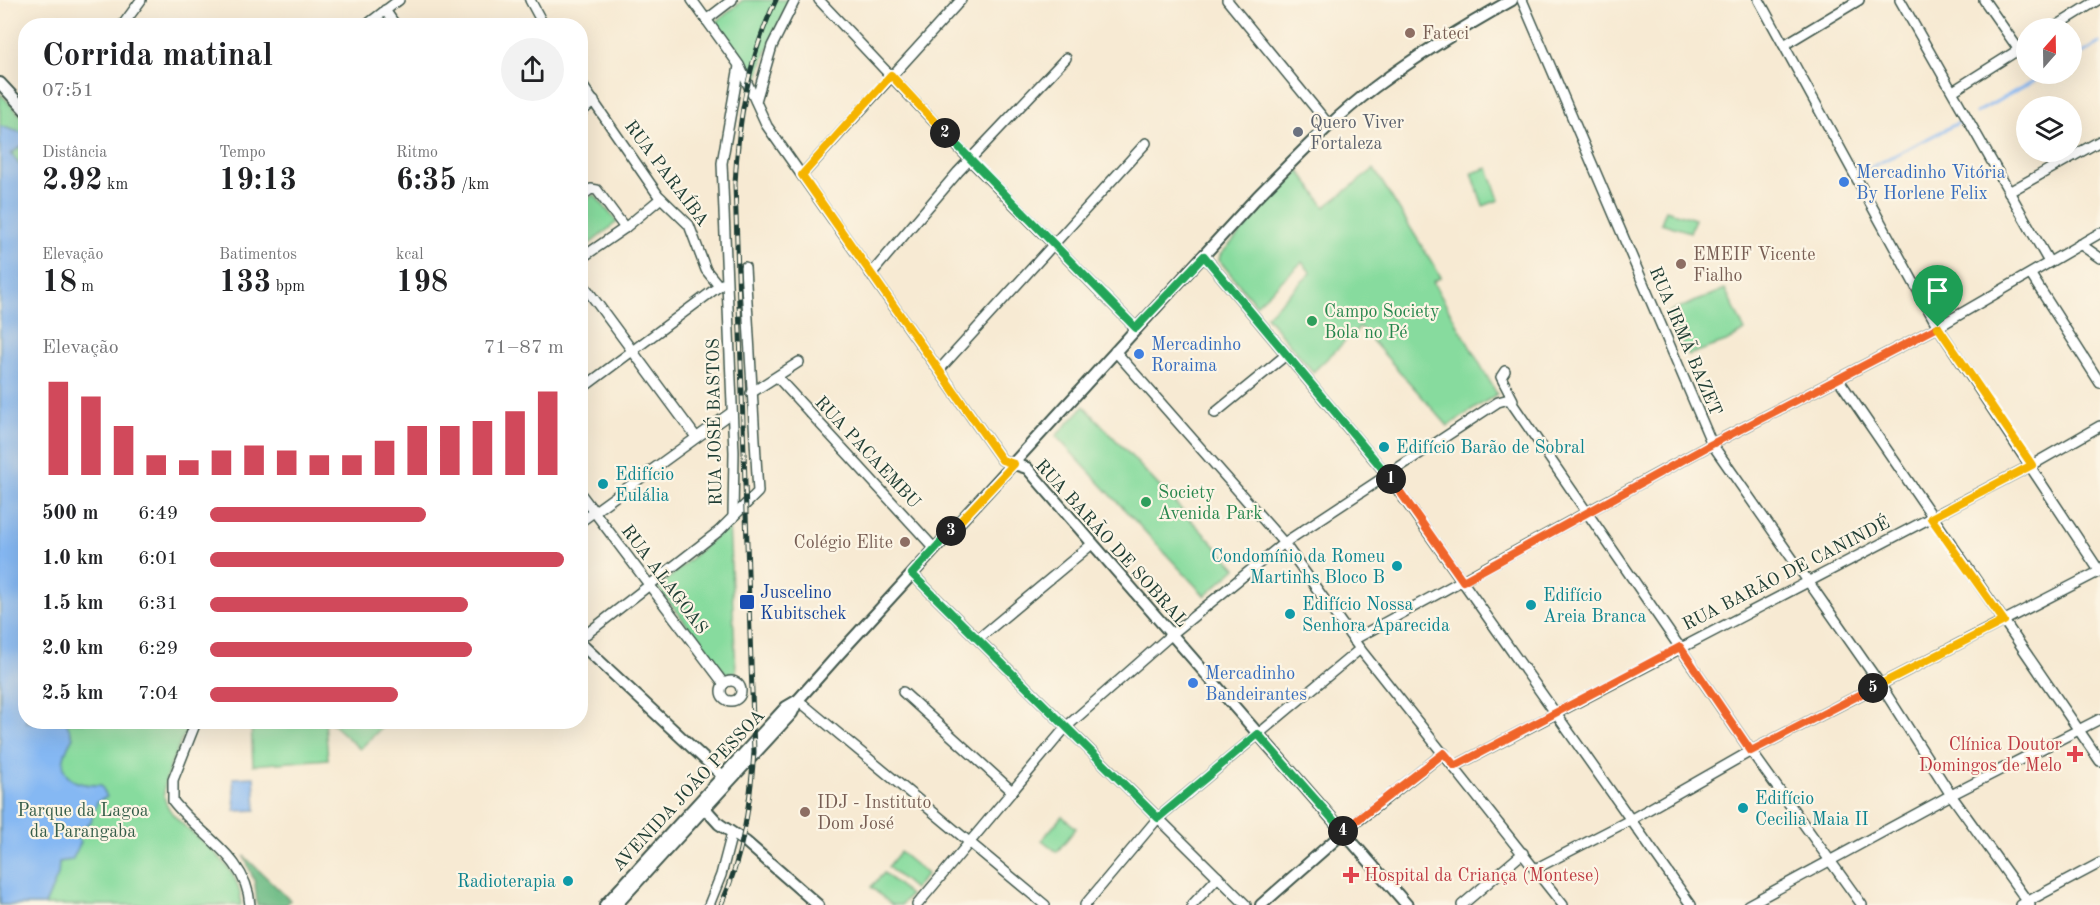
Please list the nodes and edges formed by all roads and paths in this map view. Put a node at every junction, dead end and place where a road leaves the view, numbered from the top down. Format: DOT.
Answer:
graph roads {
  1 [pos="141,0"];
  2 [pos="399,0"];
  3 [pos="530,0"];
  4 [pos="692,0"];
  5 [pos="732,0"];
  6 [pos="795,0"];
  7 [pos="819,0"];
  8 [pos="1227,0"];
  9 [pos="1512,0"];
  10 [pos="1522,0"];
  11 [pos="1759,0"];
  12 [pos="1859,0"];
  13 [pos="1900,0"];
  14 [pos="1984,0"];
  15 [pos="2098,0"];
  16 [pos="954,2"];
  17 [pos="386,10"];
  18 [pos="128,18"];
  19 [pos="376,18"];
  20 [pos="391,18"];
  21 [pos="538,18"];
  22 [pos="2069,18"];
  23 [pos="706,20"];
  24 [pos="2016,39"];
  25 [pos="1784,45"];
  26 [pos="2016,52"];
  27 [pos="1066,58"];
  28 [pos="739,65"];
  29 [pos="891,75"];
  30 [pos="0,83"];
  31 [pos="1953,91"];
  32 [pos="588,92"];
  33 [pos="594,100"];
  34 [pos="756,101"];
  35 [pos="18,102"];
  36 [pos="588,106"];
  37 [pos="1330,126"];
  38 [pos="2100,141"];
  39 [pos="1146,143"];
  40 [pos="971,161"];
  41 [pos="802,175"];
  42 [pos="588,191"];
  43 [pos="2009,192"];
  44 [pos="661,198"];
  45 [pos="625,228"];
  46 [pos="2100,233"];
  47 [pos="1053,243"];
  48 [pos="2080,244"];
  49 [pos="588,253"];
  50 [pos="1204,256"];
  51 [pos="2100,258"];
  52 [pos="2049,262"];
  53 [pos="745,267"];
  54 [pos="871,274"];
  55 [pos="2031,275"];
  56 [pos="723,283"];
  57 [pos="588,291"];
  58 [pos="1938,327"];
  59 [pos="1136,328"];
  60 [pos="632,351"];
  61 [pos="1115,351"];
  62 [pos="1287,355"];
  63 [pos="799,362"];
  64 [pos="939,370"];
  65 [pos="1505,371"];
  66 [pos="778,378"];
  67 [pos="1839,380"];
  68 [pos="2100,383"];
  69 [pos="588,384"];
  70 [pos="751,393"];
  71 [pos="1512,400"];
  72 [pos="732,412"];
  73 [pos="1215,413"];
  74 [pos="2100,426"];
  75 [pos="696,437"];
  76 [pos="1712,444"];
  77 [pos="1014,464"];
  78 [pos="2032,465"];
  79 [pos="1389,476"];
  80 [pos="588,504"];
  81 [pos="594,512"];
  82 [pos="1587,513"];
  83 [pos="588,516"];
  84 [pos="733,518"];
  85 [pos="1931,518"];
  86 [pos="1284,543"];
  87 [pos="1092,544"];
  88 [pos="935,549"];
  89 [pos="2100,572"];
  90 [pos="912,574"];
  91 [pos="1463,581"];
  92 [pos="1807,581"];
  93 [pos="648,587"];
  94 [pos="2004,621"];
  95 [pos="1172,634"];
  96 [pos="588,635"];
  97 [pos="978,639"];
  98 [pos="1353,640"];
  99 [pos="1680,647"];
  100 [pos="588,649"];
  101 [pos="1360,649"];
  102 [pos="724,684"];
  103 [pos="1880,684"];
  104 [pos="903,692"];
  105 [pos="798,700"];
  106 [pos="1556,712"];
  107 [pos="2100,720"];
  108 [pos="1066,727"];
  109 [pos="193,729"];
  110 [pos="2079,730"];
  111 [pos="1258,734"];
  112 [pos="1751,751"];
  113 [pos="1444,753"];
  114 [pos="2100,761"];
  115 [pos="1455,766"];
  116 [pos="726,779"];
  117 [pos="1012,791"];
  118 [pos="1951,795"];
  119 [pos="702,806"];
  120 [pos="1158,818"];
  121 [pos="1629,820"];
  122 [pos="1344,832"];
  123 [pos="732,833"];
  124 [pos="968,842"];
  125 [pos="1523,853"];
  126 [pos="1828,861"];
  127 [pos="2100,863"];
  128 [pos="1535,869"];
  129 [pos="1218,877"];
  130 [pos="2026,904"];
  131 [pos="250,905"];
  132 [pos="605,905"];
  133 [pos="616,905"];
  134 [pos="709,905"];
  135 [pos="818,905"];
  136 [pos="917,905"];
  137 [pos="1045,905"];
  138 [pos="1085,905"];
  139 [pos="1192,905"];
  140 [pos="1246,905"];
  141 [pos="1261,905"];
  142 [pos="1407,905"];
  143 [pos="1462,905"];
  144 [pos="1563,905"];
  145 [pos="1691,905"];
  146 [pos="1748,905"];
  147 [pos="1862,905"];
  1 -- 18 [label="street"];
  2 -- 17 [label="street"];
  3 -- 21 [label="street"];
  4 -- 23 [label="street, RUA BARÃO DE SOBRAL"];
  5 -- 23 [label="street"];
  6 -- 34 [label="street"];
  7 -- 29 [label="street"];
  8 -- 37 [label="street"];
  9 -- 37 [label="main road, AVENIDA JOÃO PESSOA"];
  10 -- 76 [label="street, RUA IRMÃ BAZET"];
  11 -- 25 [label="street"];
  12 -- 25 [label="street"];
  13 -- 31 [label="street"];
  14 -- 24 [label="street"];
  15 -- 22 [label="street"];
  16 -- 29 [label="street"];
  17 -- 19 [label="street"];
  17 -- 20 [label="street"];
  23 -- 28 [label="street, RUA BARÃO DE SOBRAL"];
  25 -- 58 [label="street"];
  26 -- 31 [label="street"];
  27 -- 40 [label="street"];
  28 -- 34 [label="street, RUA BARÃO DE SOBRAL"];
  28 -- 56 [label="street, RUA JOSÉ BASTOS"];
  29 -- 40 [label="street"];
  29 -- 41 [label="street"];
  30 -- 35 [label="main road"];
  31 -- 43 [label="street"];
  32 -- 33 [label="street, RUA PARAÍBA"];
  33 -- 36 [label="street"];
  33 -- 44 [label="street, RUA PARAÍBA"];
  34 -- 41 [label="street, RUA BARÃO DE SOBRAL"];
  37 -- 50 [label="main road, AVENIDA JOÃO PESSOA"];
  38 -- 43 [label="street"];
  39 -- 47 [label="street"];
  40 -- 47 [label="street"];
  40 -- 54 [label="street"];
  41 -- 54 [label="street, RUA BARÃO DE SOBRAL"];
  42 -- 45 [label="street"];
  43 -- 52 [label="street"];
  44 -- 45 [label="street"];
  44 -- 56 [label="street, RUA PARAÍBA"];
  45 -- 49 [label="street"];
  46 -- 48 [label="street"];
  47 -- 59 [label="street"];
  47 -- 64 [label="street"];
  48 -- 51 [label="street"];
  48 -- 52 [label="street"];
  50 -- 59 [label="main road, AVENIDA JOÃO PESSOA"];
  50 -- 62 [label="street"];
  52 -- 55 [label="street"];
  53 -- 70 [label="street, RUA JOSÉ BASTOS"];
  54 -- 64 [label="street, RUA BARÃO DE SOBRAL"];
  55 -- 58 [label="street"];
  55 -- 68 [label="street"];
  56 -- 60 [label="street"];
  56 -- 72 [label="street, RUA JOSÉ BASTOS"];
  57 -- 60 [label="street"];
  58 -- 67 [label="street"];
  58 -- 78 [label="street"];
  59 -- 61 [label="main road, AVENIDA JOÃO PESSOA"];
  60 -- 69 [label="street"];
  60 -- 75 [label="street"];
  61 -- 77 [label="main road, AVENIDA JOÃO PESSOA"];
  61 -- 86 [label="street"];
  62 -- 73 [label="street"];
  62 -- 79 [label="street"];
  63 -- 66 [label="street"];
  64 -- 77 [label="street, RUA BARÃO DE SOBRAL"];
  65 -- 71 [label="street"];
  66 -- 70 [label="street"];
  66 -- 88 [label="street, RUA PACAEMBU"];
  67 -- 76 [label="street"];
  67 -- 85 [label="street"];
  70 -- 84 [label="street, RUA JOSÉ BASTOS"];
  71 -- 79 [label="street"];
  71 -- 82 [label="street"];
  72 -- 75 [label="street"];
  72 -- 84 [label="street, RUA JOSÉ BASTOS"];
  74 -- 78 [label="street, RUA BARÃO DE CANINDÉ"];
  75 -- 81 [label="street"];
  76 -- 82 [label="street"];
  76 -- 92 [label="street, RUA IRMÃ BAZET"];
  77 -- 87 [label="main road, RUA BARÃO DE SOBRAL"];
  77 -- 88 [label="main road, AVENIDA JOÃO PESSOA"];
  78 -- 85 [label="street, RUA BARÃO DE CANINDÉ"];
  78 -- 89 [label="street"];
  79 -- 86 [label="street"];
  79 -- 91 [label="street"];
  80 -- 81 [label="street, RUA ALAGOAS"];
  81 -- 83 [label="street"];
  81 -- 93 [label="street, RUA ALAGOAS"];
  82 -- 91 [label="street"];
  82 -- 99 [label="street"];
  84 -- 93 [label="street"];
  85 -- 92 [label="street, RUA BARÃO DE CANINDÉ"];
  85 -- 94 [label="street"];
  86 -- 95 [label="street"];
  86 -- 98 [label="street"];
  87 -- 95 [label="main road, RUA BARÃO DE SOBRAL"];
  87 -- 97 [label="street"];
  88 -- 90 [label="main road, AVENIDA JOÃO PESSOA"];
  89 -- 94 [label="street"];
  90 -- 97 [label="street"];
  90 -- 105 [label="main road, AVENIDA JOÃO PESSOA"];
  91 -- 98 [label="street"];
  91 -- 106 [label="street"];
  92 -- 99 [label="street, RUA BARÃO DE CANINDÉ"];
  92 -- 103 [label="street, RUA IRMÃ BAZET"];
  93 -- 96 [label="street"];
  93 -- 102 [label="street, RUA ALAGOAS"];
  94 -- 103 [label="street"];
  94 -- 110 [label="street"];
  95 -- 108 [label="street"];
  95 -- 111 [label="main road, RUA BARÃO DE SOBRAL"];
  97 -- 108 [label="street"];
  98 -- 101 [label="street"];
  99 -- 106 [label="street, RUA BARÃO DE CANINDÉ"];
  99 -- 112 [label="street"];
  100 -- 116 [label="main road"];
  101 -- 111 [label="street"];
  101 -- 113 [label="street"];
  103 -- 112 [label="street"];
  103 -- 118 [label="street, RUA IRMÃ BAZET"];
  104 -- 117 [label="street"];
  105 -- 116 [label="main road, AVENIDA JOÃO PESSOA"];
  105 -- 124 [label="street"];
  106 -- 115 [label="street, RUA BARÃO DE CANINDÉ"];
  106 -- 121 [label="street"];
  107 -- 110 [label="street"];
  108 -- 117 [label="street"];
  108 -- 120 [label="street"];
  109 -- 131 [label="street"];
  110 -- 114 [label="street"];
  110 -- 118 [label="street"];
  111 -- 120 [label="street"];
  111 -- 122 [label="main road, RUA BARÃO DE SOBRAL"];
  112 -- 121 [label="street"];
  112 -- 126 [label="street"];
  113 -- 115 [label="street"];
  113 -- 122 [label="street"];
  115 -- 125 [label="street"];
  116 -- 119 [label="main road, AVENIDA JOÃO PESSOA"];
  117 -- 124 [label="street"];
  118 -- 126 [label="street"];
  118 -- 130 [label="street, RUA IRMÃ BAZET"];
  119 -- 123 [label="main road"];
  119 -- 132 [label="main road, AVENIDA JOÃO PESSOA"];
  119 -- 133 [label="main road, AVENIDA JOÃO PESSOA"];
  120 -- 129 [label="street"];
  120 -- 138 [label="street"];
  121 -- 128 [label="street"];
  121 -- 145 [label="street"];
  122 -- 141 [label="main road"];
  122 -- 142 [label="main road, RUA BARÃO DE SOBRAL"];
  123 -- 134 [label="street"];
  123 -- 135 [label="main road"];
  124 -- 136 [label="street"];
  124 -- 137 [label="street"];
  125 -- 128 [label="street"];
  125 -- 143 [label="street"];
  126 -- 146 [label="street"];
  126 -- 147 [label="street"];
  127 -- 130 [label="street"];
  128 -- 144 [label="street"];
  129 -- 139 [label="street"];
  129 -- 140 [label="street"];
}
